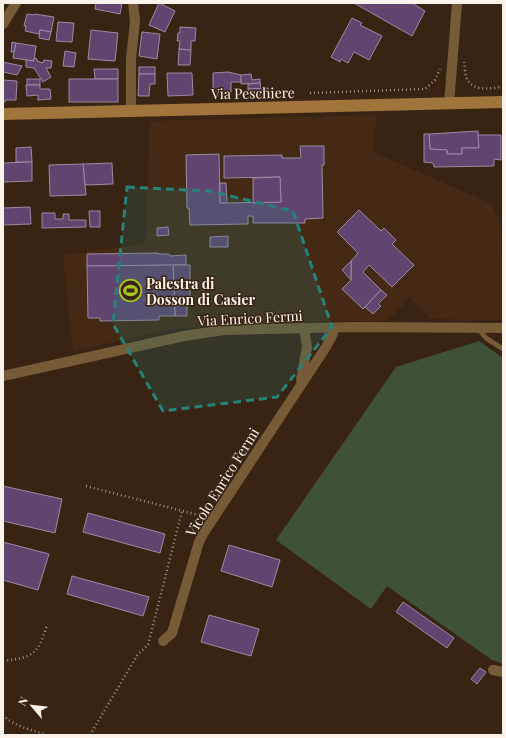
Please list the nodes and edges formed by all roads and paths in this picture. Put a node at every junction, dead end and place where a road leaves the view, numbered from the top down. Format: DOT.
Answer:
graph roads {
  1 [pos="16,3"];
  2 [pos="133,3"];
  3 [pos="457,3"];
  4 [pos="3,24"];
  5 [pos="452,61"];
  6 [pos="503,87"];
  7 [pos="307,93"];
  8 [pos="503,102"];
  9 [pos="449,104"];
  10 [pos="131,111"];
  11 [pos="3,114"];
  12 [pos="304,328"];
  13 [pos="332,328"];
  14 [pos="478,328"];
  15 [pos="503,328"];
  16 [pos="503,349"];
  17 [pos="3,376"];
  18 [pos="300,386"];
  19 [pos="86,486"];
  20 [pos="206,507"];
  21 [pos="182,511"];
  22 [pos="47,625"];
  23 [pos="163,641"];
  24 [pos="3,661"];
  25 [pos="3,715"];
  26 [pos="46,735"];
  27 [pos="90,735"];
  1 -- 4 [label="street"];
  2 -- 10 [label="street"];
  3 -- 5 [label="street"];
  5 -- 6 [label="path"];
  5 -- 7 [label="path"];
  5 -- 9 [label="street"];
  8 -- 9 [label="street, Via Peschiere"];
  9 -- 10 [label="street, Via Peschiere"];
  10 -- 11 [label="street, Via Peschiere"];
  12 -- 13 [label="street, Via Enrico Fermi"];
  12 -- 17 [label="street, Via Enrico Fermi"];
  12 -- 18 [label="street, Vicolo Enrico Fermi"];
  13 -- 14 [label="street, Via Enrico Fermi"];
  13 -- 18 [label="street, Vicolo Enrico Fermi"];
  14 -- 15 [label="street, Via Enrico Fermi"];
  14 -- 16 [label="lane"];
  18 -- 23 [label="street, Vicolo Enrico Fermi"];
  19 -- 21 [label="path"];
  20 -- 21 [label="path"];
  21 -- 27 [label="path"];
  22 -- 24 [label="path"];
  25 -- 26 [label="path"];
}
